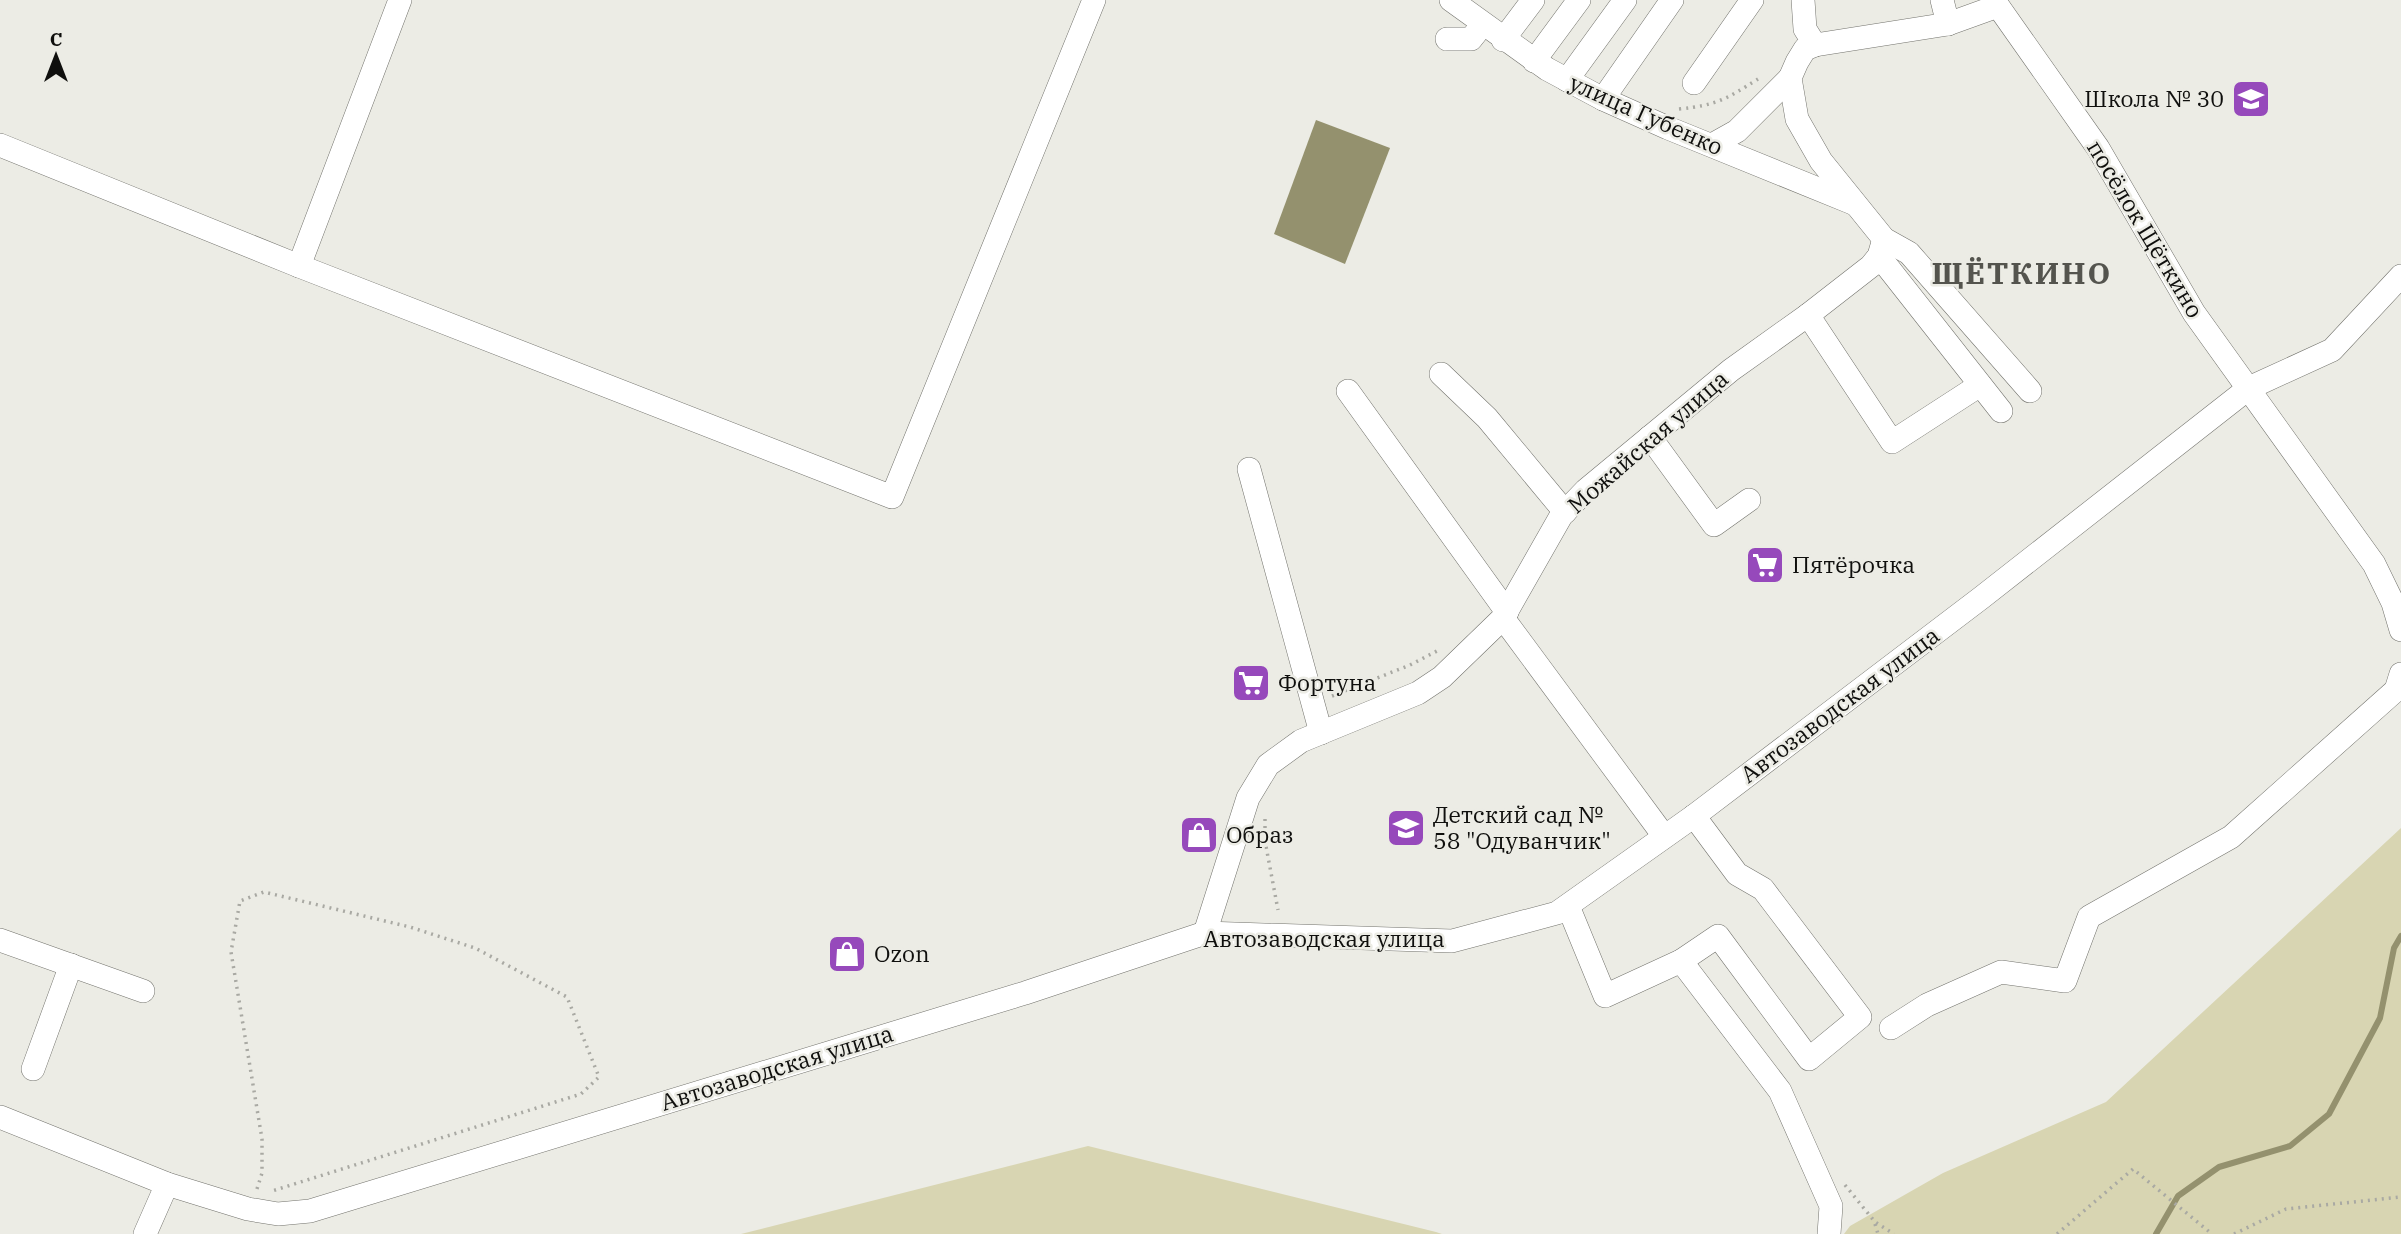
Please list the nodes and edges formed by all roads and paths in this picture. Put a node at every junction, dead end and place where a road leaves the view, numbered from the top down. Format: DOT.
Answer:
graph roads {
  1 [pos="400,0"];
  2 [pos="1094,0"];
  3 [pos="1451,0"];
  4 [pos="1533,0"];
  5 [pos="1579,0"];
  6 [pos="1625,0"];
  7 [pos="1672,0"];
  8 [pos="1752,0"];
  9 [pos="1802,0"];
  10 [pos="2003,3"];
  11 [pos="1480,13"];
  12 [pos="1940,14"];
  13 [pos="1810,37"];
  14 [pos="1447,39"];
  15 [pos="1503,40"];
  16 [pos="1534,61"];
  17 [pos="1766,74"];
  18 [pos="1790,78"];
  19 [pos="1567,80"];
  20 [pos="1694,83"];
  21 [pos="1603,99"];
  22 [pos="1642,117"];
  23 [pos="1674,119"];
  24 [pos="0,145"];
  25 [pos="1712,145"];
  26 [pos="1855,204"];
  27 [pos="1881,248"];
  28 [pos="299,266"];
  29 [pos="2401,276"];
  30 [pos="1808,315"];
  31 [pos="1441,374"];
  32 [pos="1980,385"];
  33 [pos="2249,388"];
  34 [pos="1348,391"];
  35 [pos="2030,391"];
  36 [pos="2001,411"];
  37 [pos="1649,444"];
  38 [pos="1249,470"];
  39 [pos="1749,500"];
  40 [pos="1688,508"];
  41 [pos="1565,512"];
  42 [pos="1505,615"];
  43 [pos="2401,630"];
  44 [pos="1445,646"];
  45 [pos="2401,674"];
  46 [pos="1313,704"];
  47 [pos="1321,733"];
  48 [pos="1265,809"];
  49 [pos="1694,816"];
  50 [pos="1664,836"];
  51 [pos="1568,906"];
  52 [pos="1278,911"];
  53 [pos="1205,933"];
  54 [pos="0,940"];
  55 [pos="1681,961"];
  56 [pos="71,965"];
  57 [pos="143,991"];
  58 [pos="1891,1028"];
  59 [pos="33,1069"];
  60 [pos="0,1117"];
  61 [pos="167,1184"];
  62 [pos="268,1192"];
  63 [pos="256,1195"];
  64 [pos="2401,1198"];
  65 [pos="1875,1222"];
  66 [pos="145,1234"];
  67 [pos="1829,1234"];
  68 [pos="1878,1234"];
  69 [pos="2057,1234"];
  70 [pos="2212,1234"];
  71 [pos="2234,1234"];
  1 -- 28 [label="street"];
  2 -- 28 [label="street"];
  3 -- 11 [label="street, улица Губенко"];
  4 -- 15 [label="street"];
  5 -- 16 [label="street"];
  6 -- 19 [label="street"];
  7 -- 21 [label="street"];
  8 -- 20 [label="street"];
  9 -- 13 [label="street"];
  10 -- 12 [label="street, посёлок Щёткино"];
  10 -- 33 [label="street, посёлок Щёткино"];
  11 -- 14 [label="street"];
  11 -- 15 [label="street, улица Губенко"];
  12 -- 13 [label="street, посёлок Щёткино"];
  13 -- 18 [label="street"];
  15 -- 16 [label="street, улица Губенко"];
  16 -- 19 [label="street, улица Губенко"];
  17 -- 23 [label="path"];
  18 -- 25 [label="street"];
  18 -- 26 [label="street"];
  19 -- 21 [label="street, улица Губенко"];
  20 -- 23 [label="path"];
  21 -- 22 [label="street, улица Губенко"];
  22 -- 23 [label="street, улица Губенко"];
  22 -- 23 [label="path"];
  23 -- 25 [label="street, улица Губенко"];
  24 -- 28 [label="street"];
  25 -- 26 [label="street, улица Губенко"];
  26 -- 27 [label="street"];
  27 -- 30 [label="street, Можайская улица"];
  27 -- 32 [label="street"];
  27 -- 35 [label="street"];
  29 -- 33 [label="street, Автозаводская улица"];
  30 -- 32 [label="street"];
  30 -- 37 [label="street, Можайская улица"];
  31 -- 41 [label="street"];
  32 -- 36 [label="street"];
  33 -- 43 [label="street, посёлок Щёткино"];
  33 -- 49 [label="street, Автозаводская улица"];
  34 -- 42 [label="street"];
  37 -- 39 [label="street"];
  37 -- 40 [label="street"];
  37 -- 41 [label="street, Можайская улица"];
  38 -- 46 [label="street"];
  41 -- 42 [label="street, Можайская улица"];
  42 -- 47 [label="street, Можайская улица"];
  42 -- 50 [label="street"];
  44 -- 46 [label="path"];
  45 -- 58 [label="street"];
  46 -- 47 [label="street"];
  47 -- 53 [label="street, Можайская улица"];
  48 -- 52 [label="path"];
  49 -- 50 [label="street, Автозаводская улица"];
  49 -- 55 [label="street"];
  50 -- 51 [label="street, Автозаводская улица"];
  51 -- 53 [label="street, Автозаводская улица"];
  51 -- 55 [label="street"];
  53 -- 61 [label="street, Автозаводская улица"];
  54 -- 56 [label="street"];
  55 -- 67 [label="street"];
  56 -- 57 [label="street"];
  56 -- 59 [label="street"];
  60 -- 61 [label="street, Автозаводская улица"];
  61 -- 66 [label="street"];
  62 -- 63 [label="path"];
  64 -- 71 [label="path"];
  65 -- 68 [label="path"];
  69 -- 70 [label="path"];
}
